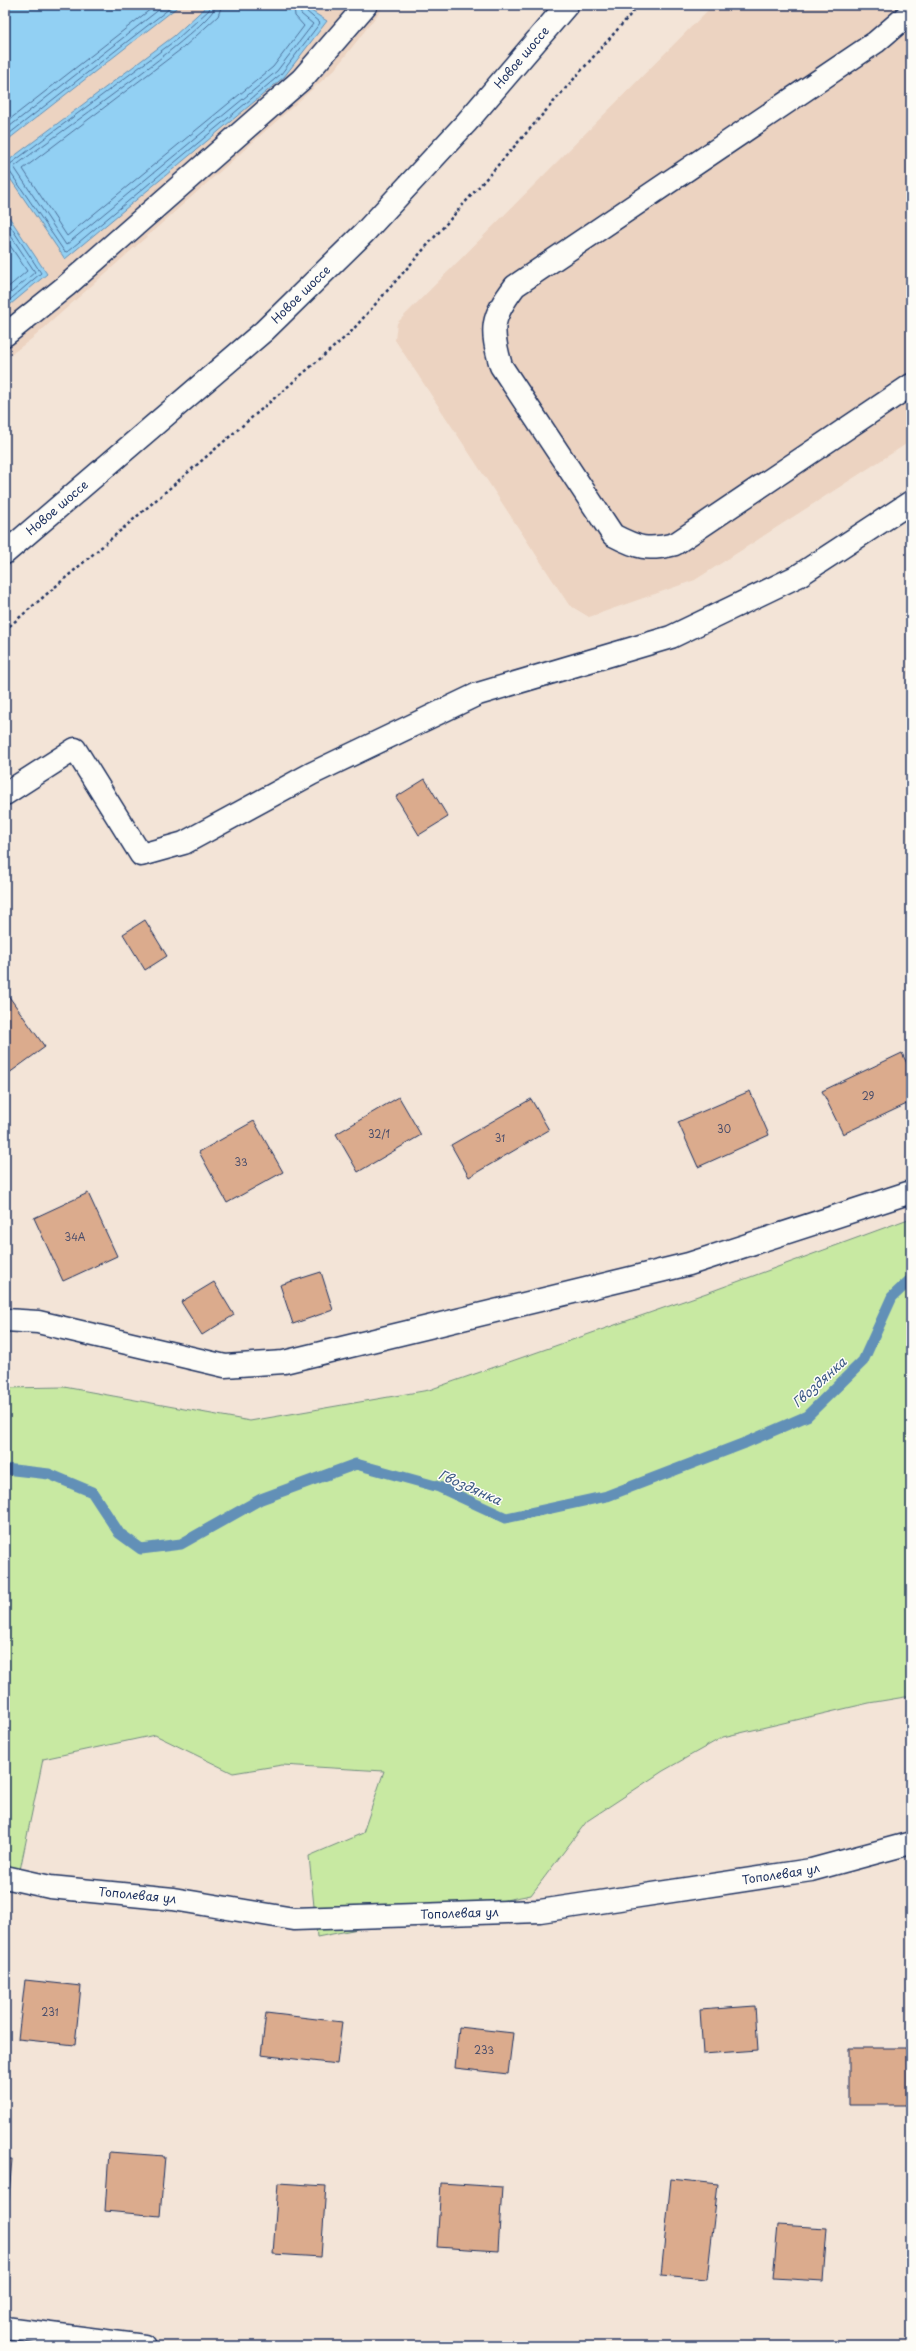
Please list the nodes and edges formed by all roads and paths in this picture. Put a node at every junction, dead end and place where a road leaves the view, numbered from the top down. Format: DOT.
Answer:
graph roads {
  1 [pos="366,5"];
  2 [pos="567,5"];
  3 [pos="638,5"];
  4 [pos="911,12"];
  5 [pos="5,335"];
  6 [pos="911,385"];
  7 [pos="911,502"];
  8 [pos="5,553"];
  9 [pos="5,630"];
  10 [pos="5,794"];
  11 [pos="911,1192"];
  12 [pos="5,1320"];
  13 [pos="911,1842"];
  14 [pos="5,1877"];
  15 [pos="5,2328"];
  16 [pos="144,2346"];
  1 -- 5 [label="street"];
  2 -- 8 [label="street, Новое шоссе"];
  3 -- 9 [label="path"];
  4 -- 6 [label="street"];
  7 -- 10 [label="street"];
  11 -- 12 [label="street"];
  13 -- 14 [label="street, Тополевая ул"];
  15 -- 16 [label="street"];
}
